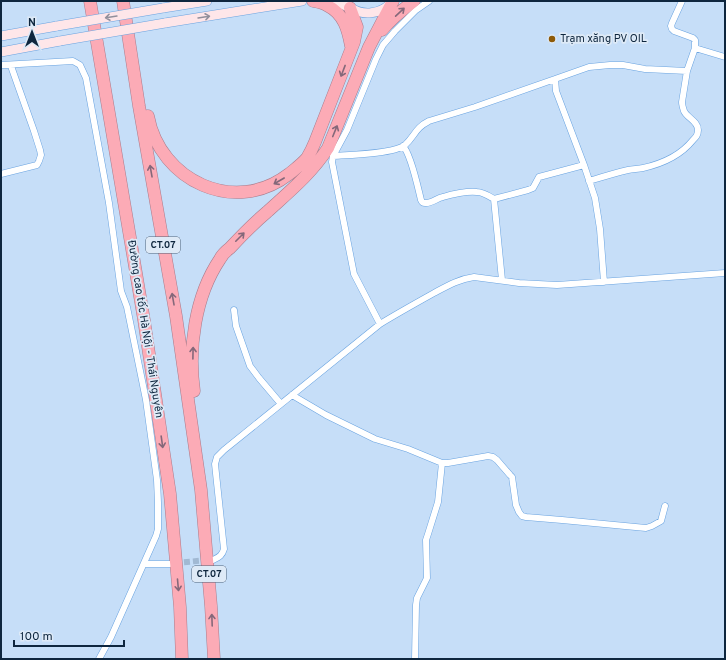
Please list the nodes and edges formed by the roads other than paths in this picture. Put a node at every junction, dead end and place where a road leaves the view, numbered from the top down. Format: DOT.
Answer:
graph roads {
  1 [pos="83,1"];
  2 [pos="90,1"];
  3 [pos="123,1"];
  4 [pos="130,1"];
  5 [pos="206,1"];
  6 [pos="302,1"];
  7 [pos="313,1"];
  8 [pos="328,1"];
  9 [pos="393,1"];
  10 [pos="414,1"];
  11 [pos="429,1"];
  12 [pos="682,1"];
  13 [pos="347,4"];
  14 [pos="1,36"];
  15 [pos="369,46"];
  16 [pos="695,48"];
  17 [pos="351,49"];
  18 [pos="1,52"];
  19 [pos="725,57"];
  20 [pos="1,66"];
  21 [pos="11,66"];
  22 [pos="687,71"];
  23 [pos="554,79"];
  24 [pos="403,146"];
  25 [pos="333,156"];
  26 [pos="584,164"];
  27 [pos="1,174"];
  28 [pos="589,181"];
  29 [pos="494,199"];
  30 [pos="725,273"];
  31 [pos="502,280"];
  32 [pos="604,282"];
  33 [pos="141,303"];
  34 [pos="234,310"];
  35 [pos="380,324"];
  36 [pos="292,395"];
  37 [pos="281,404"];
  38 [pos="442,463"];
  39 [pos="201,490"];
  40 [pos="665,506"];
  41 [pos="213,560"];
  42 [pos="144,564"];
  43 [pos="170,564"];
  44 [pos="99,659"];
  45 [pos="182,659"];
  46 [pos="214,659"];
  47 [pos="415,659"];
  1 -- 33 [label="highway"];
  2 -- 33 [label="highway, Đường cao tốc Hà Nội - Thái Nguyên / CT.07"];
  39 -- 3 [label="highway, CT.07, one-way"];
  17 -- 4 [label="highway, one-way"];
  5 -- 14 [label="main road, one-way, bridge"];
  18 -- 6 [label="main road, one-way, bridge"];
  7 -- 17 [label="highway"];
  8 -- 13 [label="main road"];
  9 -- 13 [label="main road"];
  9 -- 15 [label="highway"];
  15 -- 10 [label="highway, one-way"];
  11 -- 25 [label="street"];
  12 -- 16 [label="street"];
  13 -- 17 [label="highway"];
  39 -- 15 [label="highway, one-way"];
  16 -- 19 [label="street"];
  16 -- 22 [label="street"];
  20 -- 21 [label="street"];
  21 -- 27 [label="street"];
  21 -- 42 [label="street"];
  22 -- 23 [label="street"];
  22 -- 28 [label="street"];
  23 -- 24 [label="street"];
  23 -- 26 [label="street"];
  24 -- 25 [label="street"];
  24 -- 29 [label="street"];
  25 -- 35 [label="street"];
  26 -- 28 [label="street"];
  26 -- 29 [label="street"];
  28 -- 32 [label="street"];
  29 -- 31 [label="street"];
  30 -- 32 [label="street"];
  31 -- 32 [label="street"];
  31 -- 35 [label="street"];
  33 -- 45 [label="highway, Đường cao tốc Hà Nội - Thái Nguyên / CT.07, one-way"];
  34 -- 37 [label="street"];
  35 -- 36 [label="street"];
  36 -- 37 [label="street"];
  36 -- 38 [label="street"];
  37 -- 41 [label="street"];
  38 -- 40 [label="street"];
  38 -- 47 [label="street"];
  46 -- 39 [label="highway, CT.07, one-way"];
  42 -- 43 [label="street"];
  42 -- 44 [label="street"];
}
